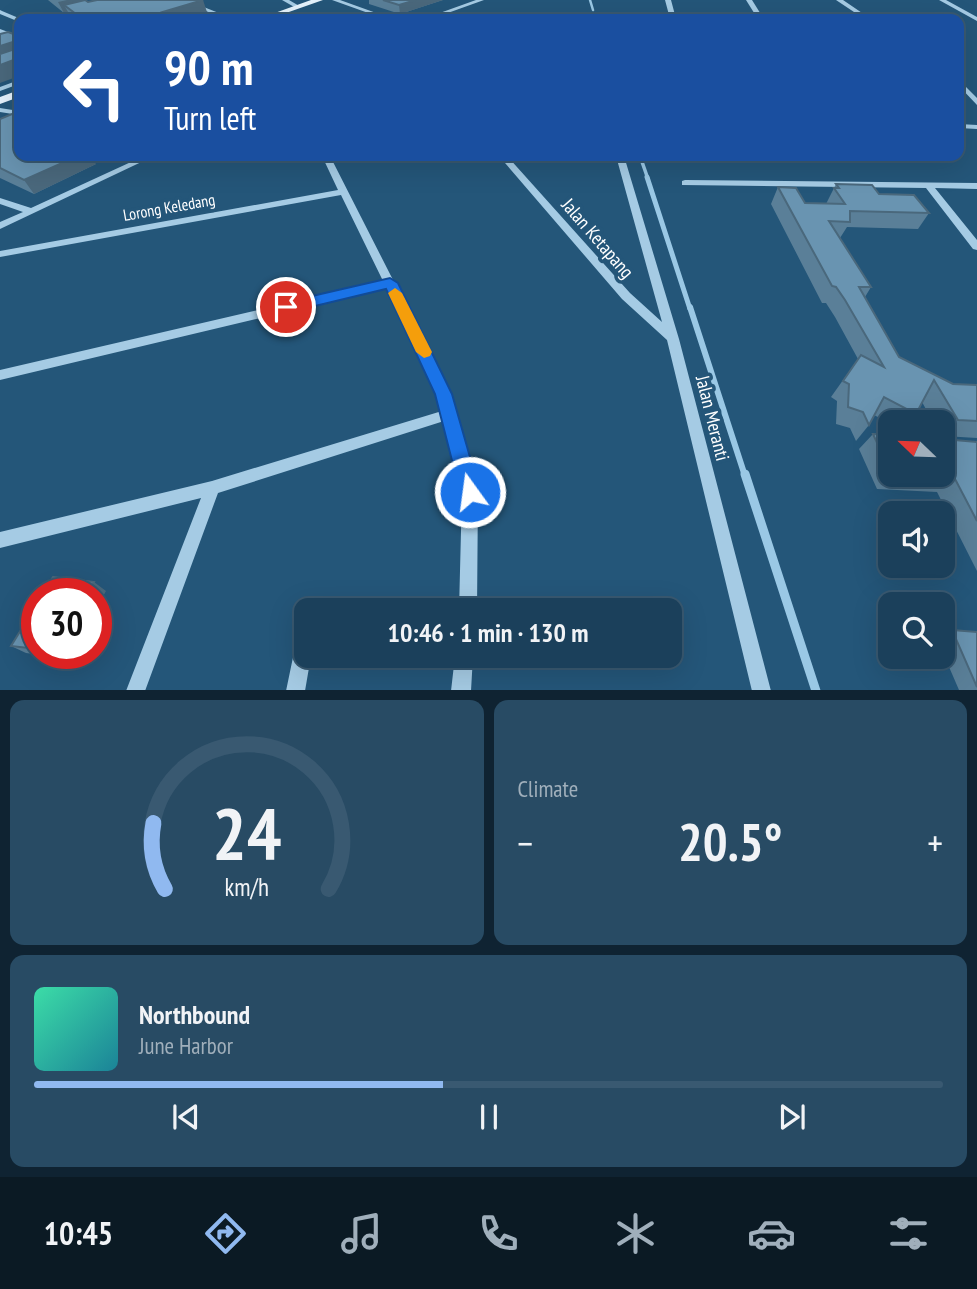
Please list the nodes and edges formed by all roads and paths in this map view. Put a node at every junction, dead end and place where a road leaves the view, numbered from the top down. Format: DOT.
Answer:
graph roads {
  1 [pos="181,0"];
  2 [pos="285,0"];
  3 [pos="319,0"];
  4 [pos="335,0"];
  5 [pos="481,0"];
  6 [pos="839,0"];
  7 [pos="942,0"];
  8 [pos="298,7"];
  9 [pos="88,12"];
  10 [pos="581,12"];
  11 [pos="79,14"];
  12 [pos="216,14"];
  13 [pos="272,14"];
  14 [pos="376,14"];
  15 [pos="440,14"];
  16 [pos="560,14"];
  17 [pos="611,14"];
  18 [pos="860,14"];
  19 [pos="977,19"];
  20 [pos="14,41"];
  21 [pos="10,43"];
  22 [pos="964,88"];
  23 [pos="977,103"];
  24 [pos="136,161"];
  25 [pos="328,161"];
  26 [pos="507,161"];
  27 [pos="621,161"];
  28 [pos="685,183"];
  29 [pos="928,185"];
  30 [pos="977,187"];
  31 [pos="344,192"];
  32 [pos="0,201"];
  33 [pos="31,211"];
  34 [pos="0,226"];
  35 [pos="977,247"];
  36 [pos="0,254"];
  37 [pos="390,283"];
  38 [pos="673,339"];
  39 [pos="0,375"];
  40 [pos="450,414"];
  41 [pos="212,488"];
  42 [pos="0,540"];
  43 [pos="468,598"];
  44 [pos="300,668"];
  45 [pos="463,668"];
  46 [pos="135,690"];
  47 [pos="295,690"];
  48 [pos="461,690"];
  49 [pos="762,690"];
  1 -- 12 [label="street"];
  2 -- 8 [label="street"];
  3 -- 8 [label="main road"];
  4 -- 14 [label="street"];
  5 -- 15 [label="street"];
  6 -- 18 [label="street"];
  7 -- 19 [label="street"];
  8 -- 13 [label="main road"];
  9 -- 11 [label="street"];
  10 -- 16 [label="street"];
  10 -- 17 [label="street"];
  20 -- 21 [label="street"];
  22 -- 23 [label="street"];
  24 -- 33 [label="street"];
  25 -- 31 [label="street"];
  26 -- 38 [label="street, Jalan Ketapang"];
  27 -- 38 [label="street, Jalan Meranti"];
  28 -- 29 [label="street"];
  29 -- 30 [label="street"];
  29 -- 35 [label="street"];
  31 -- 36 [label="street, Lorong Keledang"];
  31 -- 37 [label="street"];
  32 -- 33 [label="street"];
  33 -- 34 [label="street"];
  37 -- 39 [label="street"];
  37 -- 40 [label="street"];
  38 -- 49 [label="street, Jalan Meranti"];
  40 -- 41 [label="street"];
  40 -- 43 [label="street"];
  41 -- 42 [label="street"];
  41 -- 46 [label="street"];
  44 -- 47 [label="street"];
  45 -- 48 [label="street"];
}
